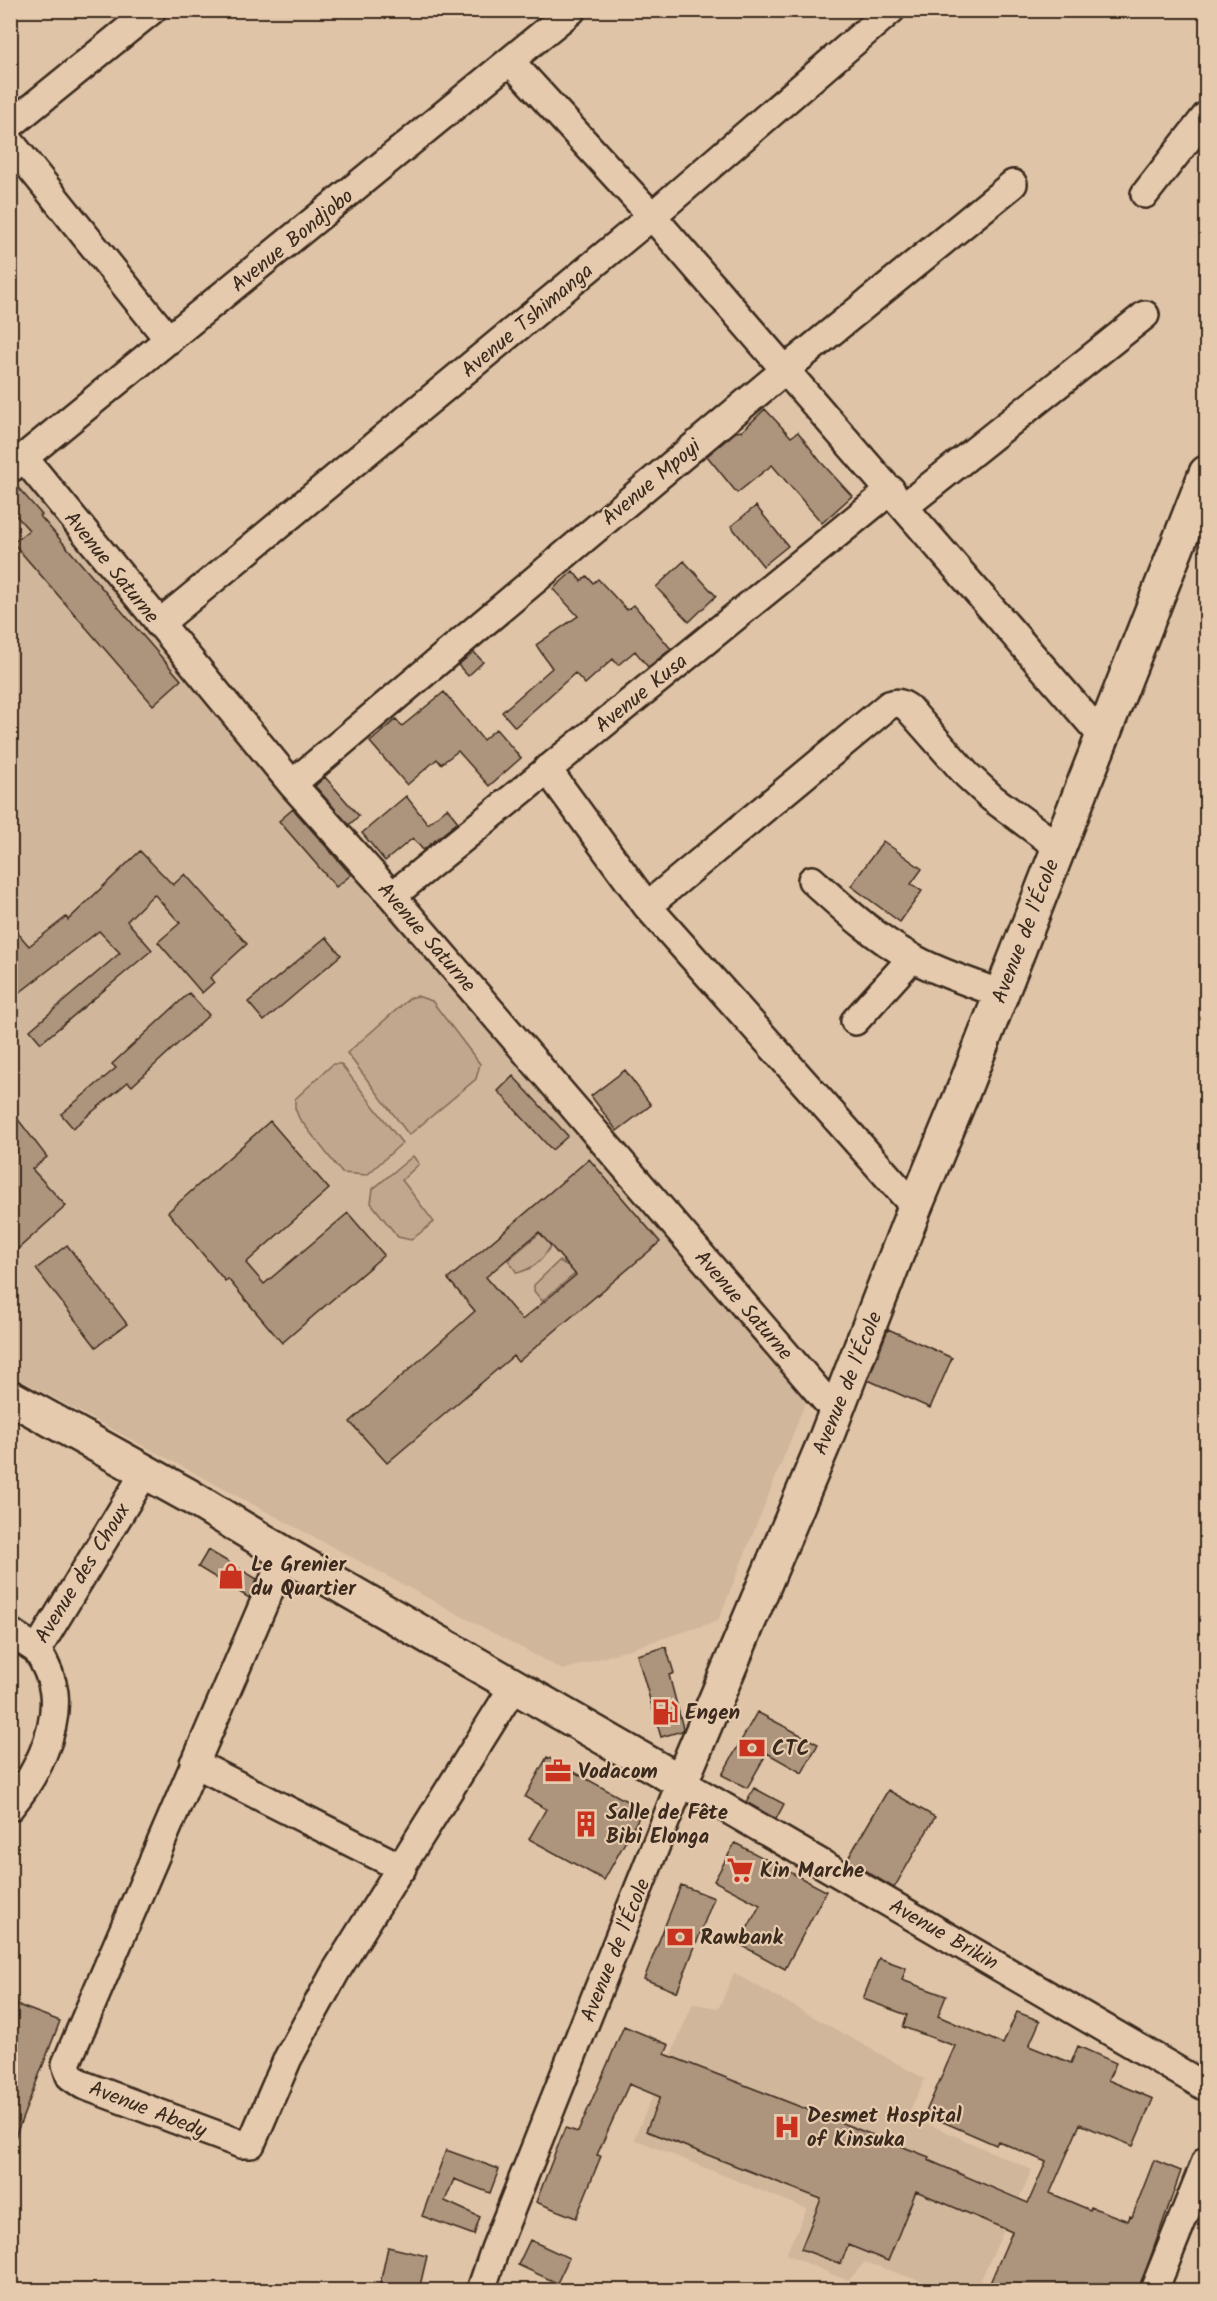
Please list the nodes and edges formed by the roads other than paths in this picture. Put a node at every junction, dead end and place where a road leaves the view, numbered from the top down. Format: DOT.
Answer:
graph roads {
  1 [pos="152,10"];
  2 [pos="572,10"];
  3 [pos="891,10"];
  4 [pos="512,62"];
  5 [pos="1206,116"];
  6 [pos="10,125"];
  7 [pos="10,142"];
  8 [pos="1013,184"];
  9 [pos="1145,194"];
  10 [pos="652,216"];
  11 [pos="1145,315"];
  12 [pos="169,340"];
  13 [pos="786,369"];
  14 [pos="17,464"];
  15 [pos="1206,474"];
  16 [pos="898,498"];
  17 [pos="159,624"];
  18 [pos="1102,736"];
  19 [pos="547,769"];
  20 [pos="292,784"];
  21 [pos="1058,847"];
  22 [pos="812,880"];
  23 [pos="392,896"];
  24 [pos="647,906"];
  25 [pos="912,958"];
  26 [pos="1000,994"];
  27 [pos="855,1021"];
  28 [pos="915,1207"];
  29 [pos="10,1397"];
  30 [pos="835,1411"];
  31 [pos="145,1472"];
  32 [pos="285,1554"];
  33 [pos="10,1632"];
  34 [pos="37,1650"];
  35 [pos="514,1686"];
  36 [pos="194,1762"];
  37 [pos="681,1782"];
  38 [pos="10,1808"];
  39 [pos="402,1868"];
  40 [pos="1206,2087"];
  41 [pos="1206,2161"];
  42 [pos="481,2290"];
  43 [pos="1154,2290"];
  1 -- 6 [label="street"];
  2 -- 4 [label="street, Avenue Bondjobo"];
  3 -- 10 [label="street, Avenue Tshimanga"];
  4 -- 10 [label="street"];
  4 -- 12 [label="street, Avenue Bondjobo"];
  5 -- 9 [label="street"];
  7 -- 12 [label="street"];
  8 -- 13 [label="street, Avenue Mpoyi"];
  10 -- 13 [label="street"];
  10 -- 17 [label="street, Avenue Tshimanga"];
  11 -- 16 [label="street, Avenue Kusa"];
  12 -- 14 [label="street, Avenue Bondjobo"];
  13 -- 16 [label="street"];
  13 -- 20 [label="street, Avenue Mpoyi"];
  14 -- 17 [label="street, Avenue Saturne"];
  15 -- 18 [label="main road, Avenue de l'École"];
  16 -- 18 [label="street"];
  16 -- 19 [label="street, Avenue Kusa"];
  17 -- 20 [label="street, Avenue Saturne"];
  18 -- 21 [label="main road, Avenue de l'École"];
  19 -- 23 [label="street, Avenue Kusa"];
  19 -- 24 [label="street"];
  20 -- 23 [label="street, Avenue Saturne"];
  21 -- 24 [label="street"];
  21 -- 26 [label="main road, Avenue de l'École"];
  22 -- 25 [label="street"];
  23 -- 30 [label="street, Avenue Saturne"];
  24 -- 28 [label="street"];
  25 -- 26 [label="street"];
  25 -- 27 [label="street"];
  26 -- 28 [label="main road, Avenue de l'École"];
  28 -- 30 [label="main road, Avenue de l'École"];
  29 -- 31 [label="main road"];
  30 -- 37 [label="main road, Avenue de l'École"];
  31 -- 32 [label="main road"];
  31 -- 34 [label="street, Avenue des Choux"];
  32 -- 35 [label="main road"];
  32 -- 36 [label="street, Avenue Abedy"];
  33 -- 34 [label="street, Avenue des Choux"];
  34 -- 38 [label="street"];
  35 -- 37 [label="main road"];
  35 -- 39 [label="street, Avenue Abedy"];
  36 -- 39 [label="street"];
  36 -- 39 [label="street, Avenue Abedy"];
  37 -- 40 [label="street, Avenue Brikin"];
  37 -- 42 [label="street, Avenue de l'École"];
  41 -- 43 [label="street"];
}
